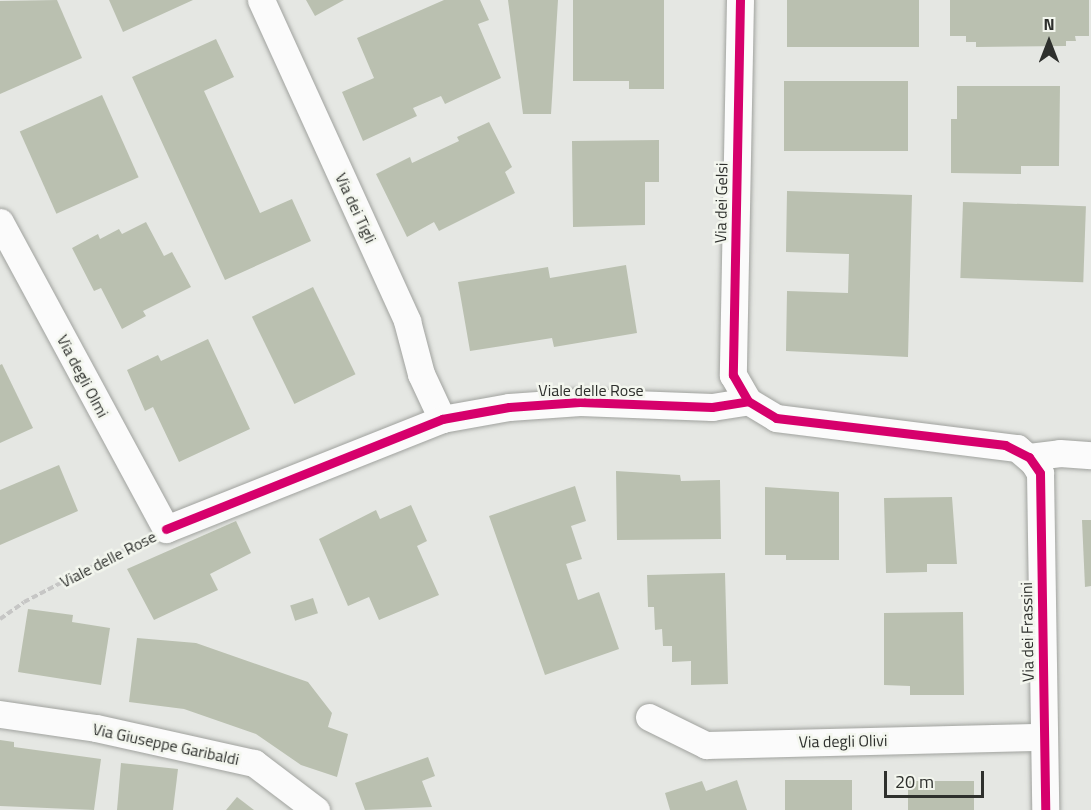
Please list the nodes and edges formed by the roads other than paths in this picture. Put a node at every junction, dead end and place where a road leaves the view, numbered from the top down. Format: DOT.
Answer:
graph roads {
  1 [pos="261,0"];
  2 [pos="740,0"];
  3 [pos="0,222"];
  4 [pos="748,401"];
  5 [pos="442,419"];
  6 [pos="1091,455"];
  7 [pos="1029,458"];
  8 [pos="166,529"];
  9 [pos="0,714"];
  10 [pos="649,717"];
  11 [pos="1044,737"];
  12 [pos="316,810"];
  13 [pos="1045,810"];
  1 -- 5 [label="street, Via dei Tigli"];
  2 -- 4 [label="street, Via dei Gelsi"];
  3 -- 8 [label="street, Via degli Olmi"];
  4 -- 5 [label="street, Viale delle Rose"];
  4 -- 7 [label="street"];
  5 -- 8 [label="street, Viale delle Rose"];
  6 -- 7 [label="street"];
  7 -- 11 [label="street, Via dei Frassini"];
  9 -- 12 [label="street, Via Giuseppe Garibaldi"];
  10 -- 11 [label="street, Via degli Olivi"];
  11 -- 13 [label="street, Via dei Frassini"];
}
